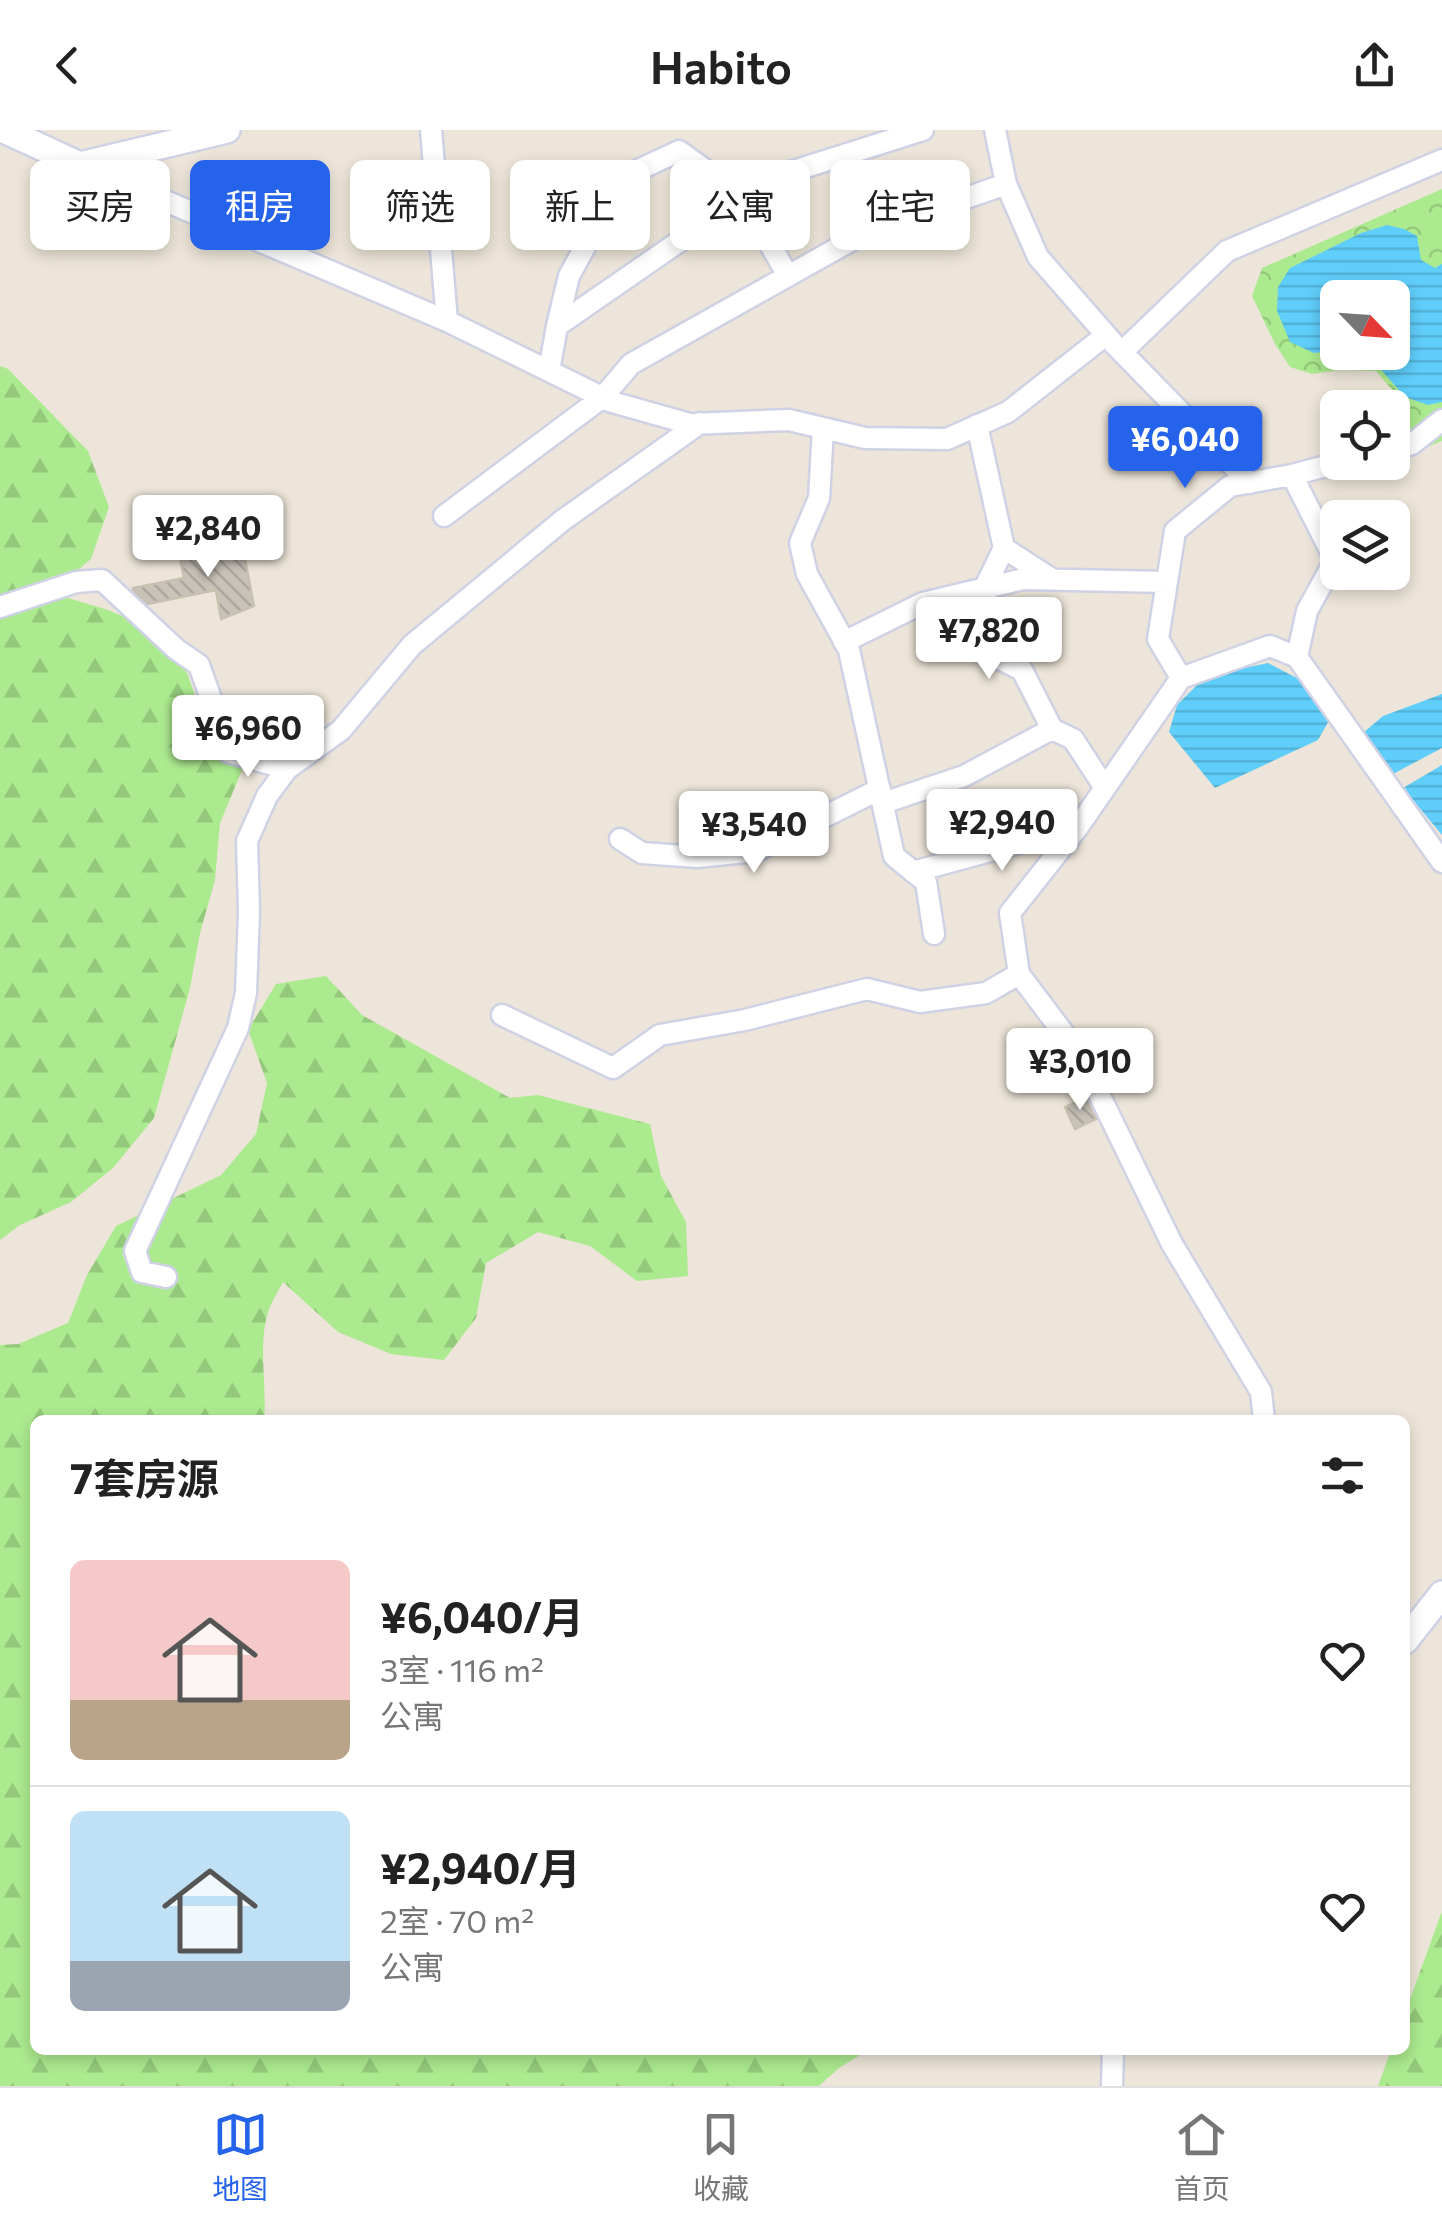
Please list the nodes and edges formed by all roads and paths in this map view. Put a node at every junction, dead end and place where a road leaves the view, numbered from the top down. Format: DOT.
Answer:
graph roads {
  1 [pos="4,130"];
  2 [pos="226,130"];
  3 [pos="432,130"];
  4 [pos="923,130"];
  5 [pos="996,130"];
  6 [pos="68,160"];
  7 [pos="104,160"];
  8 [pos="692,160"];
  9 [pos="1442,160"];
  10 [pos="810,166"];
  11 [pos="1006,184"];
  12 [pos="170,203"];
  13 [pos="670,247"];
  14 [pos="773,250"];
  15 [pos="788,276"];
  16 [pos="447,321"];
  17 [pos="557,326"];
  18 [pos="1106,335"];
  19 [pos="1122,352"];
  20 [pos="550,371"];
  21 [pos="603,397"];
  22 [pos="1442,420"];
  23 [pos="700,424"];
  24 [pos="978,425"];
  25 [pos="823,428"];
  26 [pos="1410,444"];
  27 [pos="1320,468"];
  28 [pos="1292,475"];
  29 [pos="1250,483"];
  30 [pos="444,516"];
  31 [pos="1004,548"];
  32 [pos="1052,580"];
  33 [pos="1167,582"];
  34 [pos="984,588"];
  35 [pos="0,607"];
  36 [pos="844,642"];
  37 [pos="1297,658"];
  38 [pos="1182,678"];
  39 [pos="1052,729"];
  40 [pos="287,768"];
  41 [pos="1105,788"];
  42 [pos="882,796"];
  43 [pos="1078,827"];
  44 [pos="620,839"];
  45 [pos="1442,862"];
  46 [pos="913,872"];
  47 [pos="934,934"];
  48 [pos="1018,974"];
  49 [pos="502,1014"];
  50 [pos="166,1277"];
  51 [pos="1263,1415"];
  52 [pos="1442,1594"];
  53 [pos="1410,1635"];
  54 [pos="1113,2055"];
  55 [pos="1112,2086"];
  1 -- 6 [label="street"];
  2 -- 7 [label="street"];
  3 -- 16 [label="street"];
  4 -- 10 [label="street"];
  5 -- 11 [label="street"];
  8 -- 17 [label="street"];
  9 -- 19 [label="street"];
  11 -- 15 [label="street"];
  11 -- 18 [label="street"];
  12 -- 16 [label="street"];
  13 -- 17 [label="street"];
  14 -- 15 [label="street"];
  15 -- 21 [label="street"];
  16 -- 20 [label="street"];
  17 -- 20 [label="street"];
  18 -- 19 [label="street"];
  18 -- 24 [label="street"];
  19 -- 29 [label="street"];
  20 -- 21 [label="street"];
  21 -- 23 [label="street"];
  21 -- 30 [label="street"];
  22 -- 26 [label="street"];
  23 -- 25 [label="street"];
  23 -- 40 [label="street"];
  24 -- 25 [label="street"];
  24 -- 31 [label="street"];
  25 -- 36 [label="street"];
  27 -- 28 [label="street"];
  28 -- 29 [label="street"];
  28 -- 37 [label="street"];
  29 -- 33 [label="street"];
  31 -- 32 [label="street"];
  31 -- 34 [label="street"];
  32 -- 33 [label="street"];
  32 -- 34 [label="street"];
  33 -- 38 [label="street"];
  34 -- 36 [label="street"];
  34 -- 39 [label="street"];
  35 -- 40 [label="street"];
  36 -- 42 [label="street"];
  37 -- 38 [label="street"];
  37 -- 45 [label="street"];
  38 -- 41 [label="street"];
  39 -- 41 [label="street"];
  39 -- 42 [label="street"];
  40 -- 50 [label="street"];
  41 -- 43 [label="street"];
  42 -- 44 [label="street"];
  42 -- 46 [label="street"];
  43 -- 46 [label="street"];
  43 -- 48 [label="street"];
  46 -- 47 [label="street"];
  48 -- 49 [label="street"];
  48 -- 51 [label="street"];
  52 -- 53 [label="street"];
  54 -- 55 [label="street"];
}
